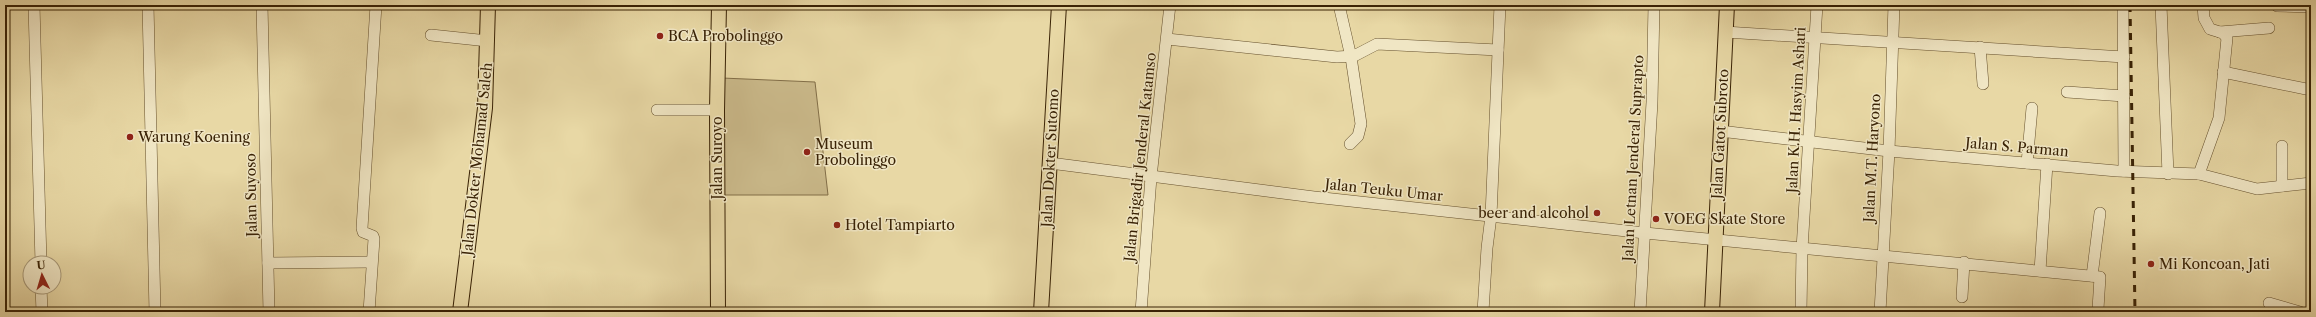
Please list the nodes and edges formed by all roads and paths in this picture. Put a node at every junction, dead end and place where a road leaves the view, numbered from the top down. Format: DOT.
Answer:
graph roads {
  1 [pos="34,5"];
  2 [pos="148,5"];
  3 [pos="262,5"];
  4 [pos="376,5"];
  5 [pos="488,5"];
  6 [pos="720,5"];
  7 [pos="1059,5"];
  8 [pos="1170,5"];
  9 [pos="1339,5"];
  10 [pos="1500,5"];
  11 [pos="1654,5"];
  12 [pos="1727,5"];
  13 [pos="1817,5"];
  14 [pos="1894,5"];
  15 [pos="2123,5"];
  16 [pos="2161,5"];
  17 [pos="2203,5"];
  18 [pos="2276,6"];
  19 [pos="2311,7"];
  20 [pos="2269,28"];
  21 [pos="1725,32"];
  22 [pos="2220,32"];
  23 [pos="431,35"];
  24 [pos="1815,37"];
  25 [pos="1166,39"];
  26 [pos="488,41"];
  27 [pos="1892,42"];
  28 [pos="1980,47"];
  29 [pos="1498,50"];
  30 [pos="1354,56"];
  31 [pos="2124,57"];
  32 [pos="2223,72"];
  33 [pos="1983,84"];
  34 [pos="2311,90"];
  35 [pos="2067,92"];
  36 [pos="2124,96"];
  37 [pos="2032,108"];
  38 [pos="657,110"];
  39 [pos="717,110"];
  40 [pos="1720,132"];
  41 [pos="1810,143"];
  42 [pos="1350,144"];
  43 [pos="2282,146"];
  44 [pos="1889,151"];
  45 [pos="2027,162"];
  46 [pos="1050,163"];
  47 [pos="2047,164"];
  48 [pos="2121,170"];
  49 [pos="2168,174"];
  50 [pos="2199,174"];
  51 [pos="1151,177"];
  52 [pos="2311,183"];
  53 [pos="2282,186"];
  54 [pos="2100,213"];
  55 [pos="1491,216"];
  56 [pos="1645,233"];
  57 [pos="1715,238"];
  58 [pos="1802,248"];
  59 [pos="41,255"];
  60 [pos="1882,255"];
  61 [pos="268,262"];
  62 [pos="371,262"];
  63 [pos="1964,262"];
  64 [pos="2040,271"];
  65 [pos="2092,276"];
  66 [pos="41,295"];
  67 [pos="1962,297"];
  68 [pos="2269,303"];
  69 [pos="2098,309"];
  70 [pos="42,312"];
  71 [pos="155,312"];
  72 [pos="269,312"];
  73 [pos="369,312"];
  74 [pos="460,312"];
  75 [pos="718,312"];
  76 [pos="1041,312"];
  77 [pos="1141,312"];
  78 [pos="1483,312"];
  79 [pos="1640,312"];
  80 [pos="1712,312"];
  81 [pos="1801,312"];
  82 [pos="1880,312"];
  83 [pos="2300,312"];
  1 -- 59 [label="street"];
  2 -- 71 [label="street"];
  3 -- 61 [label="street, Jalan Suyoso"];
  4 -- 62 [label="street"];
  5 -- 26 [label="main road, Jalan Dokter Mohamad Saleh"];
  6 -- 39 [label="main road, Jalan Suroyo"];
  7 -- 46 [label="main road, Jalan Dokter Sutomo"];
  8 -- 25 [label="street, Jalan Brigadir Jenderal Katamso"];
  9 -- 30 [label="street"];
  10 -- 29 [label="street"];
  11 -- 56 [label="street, Jalan Letnan Jenderal Suprapto"];
  12 -- 21 [label="main road, Jalan Gatot Subroto"];
  13 -- 24 [label="street, Jalan K.H. Hasyim Ashari"];
  14 -- 27 [label="street, Jalan M.T. Haryono"];
  15 -- 31 [label="street"];
  16 -- 49 [label="street"];
  17 -- 22 [label="street"];
  18 -- 19 [label="street"];
  20 -- 22 [label="street"];
  21 -- 24 [label="street"];
  21 -- 40 [label="main road, Jalan Gatot Subroto"];
  22 -- 32 [label="street"];
  23 -- 26 [label="street"];
  24 -- 27 [label="street"];
  24 -- 41 [label="street, Jalan K.H. Hasyim Ashari"];
  25 -- 30 [label="street"];
  25 -- 51 [label="street, Jalan Brigadir Jenderal Katamso"];
  26 -- 74 [label="main road, Jalan Dokter Mohamad Saleh"];
  27 -- 28 [label="street"];
  27 -- 44 [label="street, Jalan M.T. Haryono"];
  28 -- 31 [label="street"];
  28 -- 33 [label="street"];
  29 -- 30 [label="street"];
  29 -- 55 [label="street"];
  30 -- 42 [label="street"];
  31 -- 36 [label="street"];
  32 -- 34 [label="street"];
  32 -- 50 [label="street"];
  35 -- 36 [label="street"];
  36 -- 48 [label="street"];
  37 -- 45 [label="street"];
  38 -- 39 [label="street"];
  39 -- 75 [label="main road, Jalan Suroyo"];
  40 -- 41 [label="street, Jalan S. Parman"];
  40 -- 57 [label="main road, Jalan Gatot Subroto"];
  41 -- 44 [label="street, Jalan S. Parman"];
  41 -- 58 [label="street, Jalan K.H. Hasyim Ashari"];
  43 -- 53 [label="street"];
  44 -- 45 [label="street, Jalan S. Parman"];
  44 -- 60 [label="street, Jalan M.T. Haryono"];
  45 -- 47 [label="street, Jalan S. Parman"];
  46 -- 51 [label="street, Jalan Teuku Umar"];
  46 -- 76 [label="main road, Jalan Dokter Sutomo"];
  47 -- 48 [label="street, Jalan S. Parman"];
  47 -- 64 [label="street"];
  48 -- 49 [label="street, Jalan S. Parman"];
  49 -- 50 [label="street, Jalan S. Parman"];
  50 -- 53 [label="street, Jalan S. Parman"];
  51 -- 55 [label="street, Jalan Teuku Umar"];
  51 -- 77 [label="street, Jalan Brigadir Jenderal Katamso"];
  52 -- 53 [label="street, Jalan S. Parman"];
  54 -- 65 [label="street"];
  55 -- 56 [label="street, Jalan Teuku Umar"];
  55 -- 78 [label="street"];
  56 -- 57 [label="street, Jalan Teuku Umar"];
  56 -- 79 [label="street, Jalan Letnan Jenderal Suprapto"];
  57 -- 58 [label="street, Jalan Teuku Umar"];
  57 -- 80 [label="main road, Jalan Gatot Subroto"];
  58 -- 60 [label="street, Jalan Teuku Umar"];
  58 -- 81 [label="street, Jalan K.H. Hasyim Ashari"];
  60 -- 63 [label="street, Jalan Teuku Umar"];
  60 -- 82 [label="street, Jalan M.T. Haryono"];
  61 -- 62 [label="street"];
  61 -- 72 [label="street, Jalan Suyoso"];
  62 -- 73 [label="street"];
  63 -- 64 [label="street, Jalan Teuku Umar"];
  63 -- 67 [label="street"];
  64 -- 65 [label="street, Jalan Teuku Umar"];
  65 -- 69 [label="street"];
  66 -- 70 [label="street"];
  68 -- 83 [label="street"];
}
